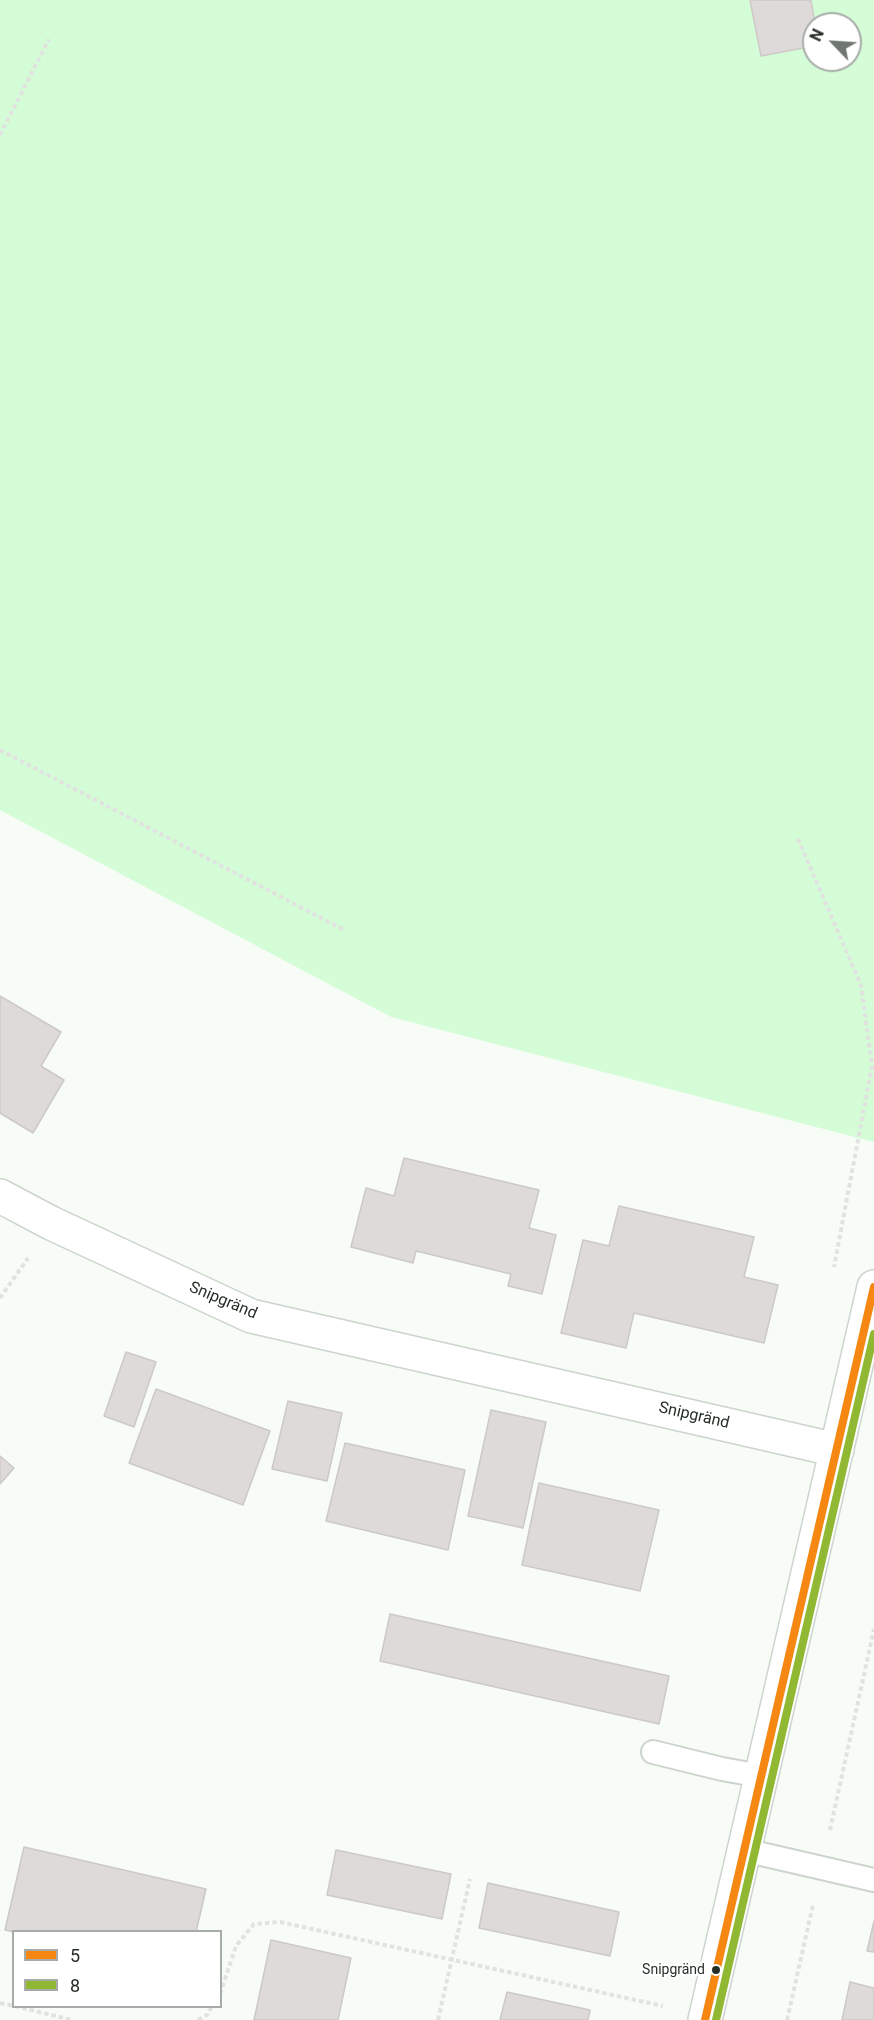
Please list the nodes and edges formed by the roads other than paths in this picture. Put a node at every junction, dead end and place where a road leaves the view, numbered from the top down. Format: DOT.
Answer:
graph roads {
  1 [pos="0,1196"];
  2 [pos="874,1287"];
  3 [pos="837,1450"];
  4 [pos="653,1752"];
  5 [pos="761,1776"];
  6 [pos="744,1850"];
  7 [pos="874,1880"];
  8 [pos="705,2018"];
  1 -- 3 [label="street, Snipgränd"];
  2 -- 3 [label="street"];
  3 -- 5 [label="street"];
  4 -- 5 [label="lane"];
  5 -- 6 [label="street"];
  6 -- 7 [label="lane"];
  6 -- 8 [label="street"];
}
